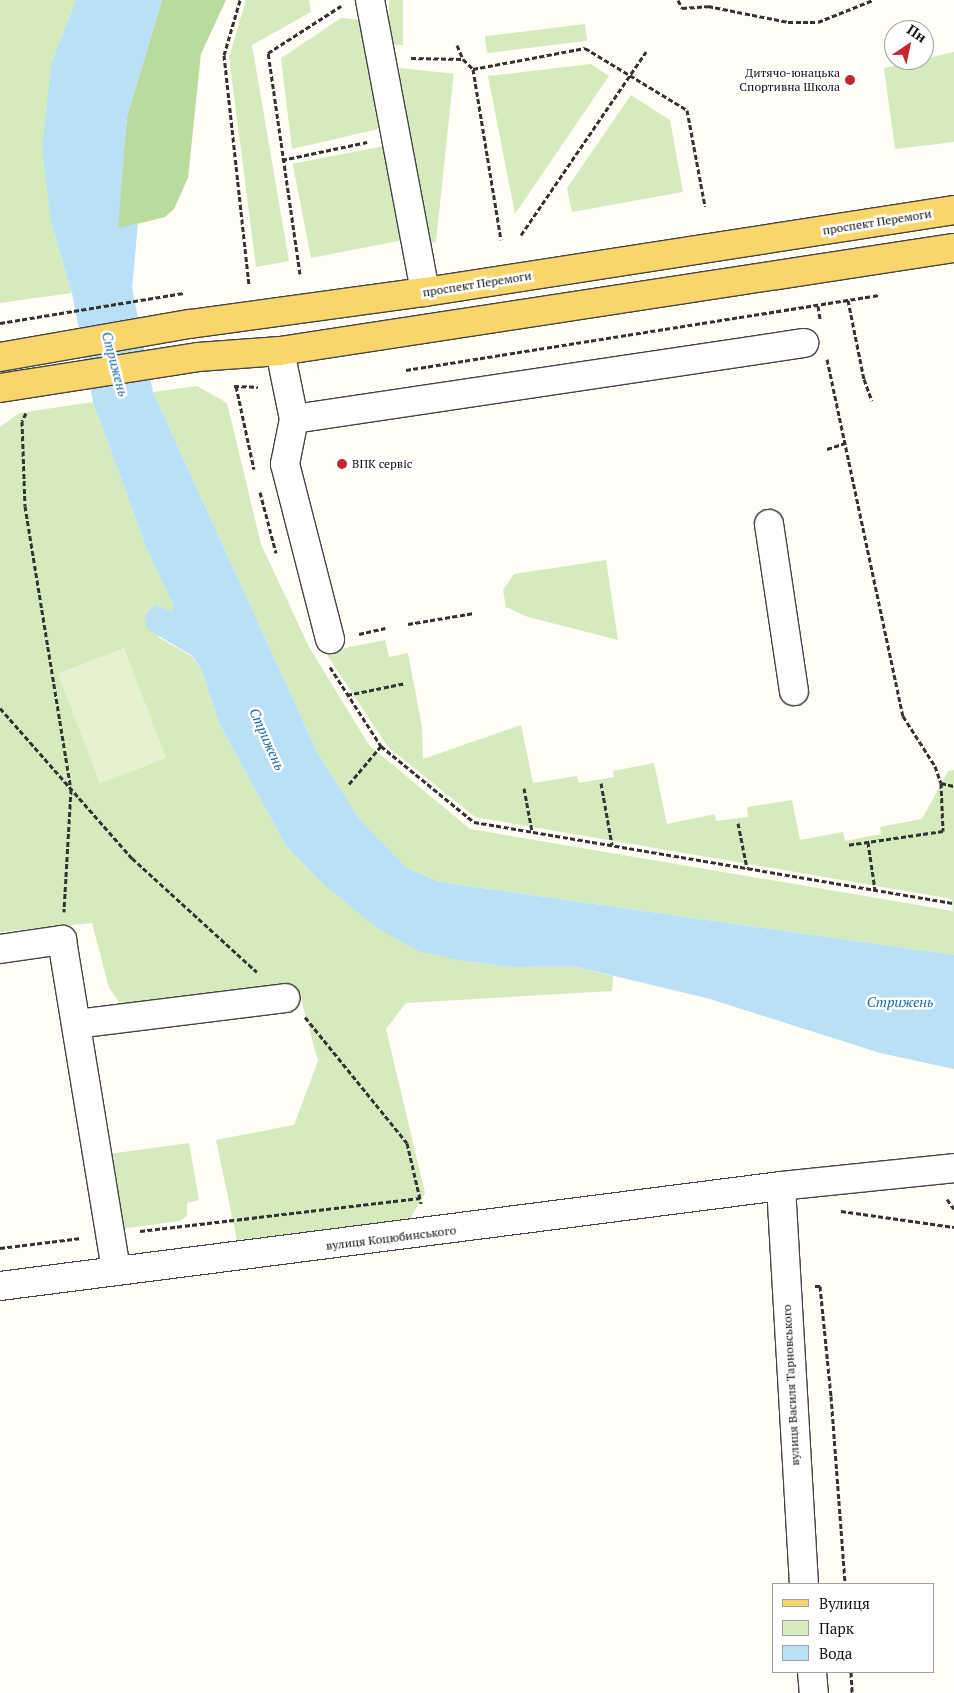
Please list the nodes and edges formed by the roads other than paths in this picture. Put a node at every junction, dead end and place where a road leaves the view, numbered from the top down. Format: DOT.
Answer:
graph roads {
  1 [pos="370,0"];
  2 [pos="954,210"];
  3 [pos="954,248"];
  4 [pos="425,292"];
  5 [pos="817,340"];
  6 [pos="280,352"];
  7 [pos="11,355"];
  8 [pos="18,393"];
  9 [pos="294,419"];
  10 [pos="769,524"];
  11 [pos="328,649"];
  12 [pos="794,691"];
  13 [pos="0,949"];
  14 [pos="285,998"];
  15 [pos="77,1024"];
  16 [pos="954,1168"];
  17 [pos="781,1186"];
  18 [pos="116,1271"];
  19 [pos="0,1286"];
  20 [pos="804,1583"];
  21 [pos="812,1673"];
  22 [pos="814,1693"];
  1 -- 4 [label="street"];
  2 -- 4 [label="main road, проспект Перемоги"];
  3 -- 6 [label="main road"];
  4 -- 7 [label="main road, проспект Перемоги"];
  5 -- 9 [label="street"];
  6 -- 8 [label="main road"];
  6 -- 9 [label="street"];
  9 -- 11 [label="street"];
  10 -- 12 [label="street"];
  13 -- 15 [label="street"];
  14 -- 15 [label="street"];
  15 -- 18 [label="street"];
  16 -- 17 [label="street, вулиця Коцюбинського"];
  17 -- 18 [label="street, вулиця Коцюбинського"];
  17 -- 20 [label="street, вулиця Василя Тарновського"];
  18 -- 19 [label="street, вулиця Коцюбинського"];
  21 -- 22 [label="street"];
}
